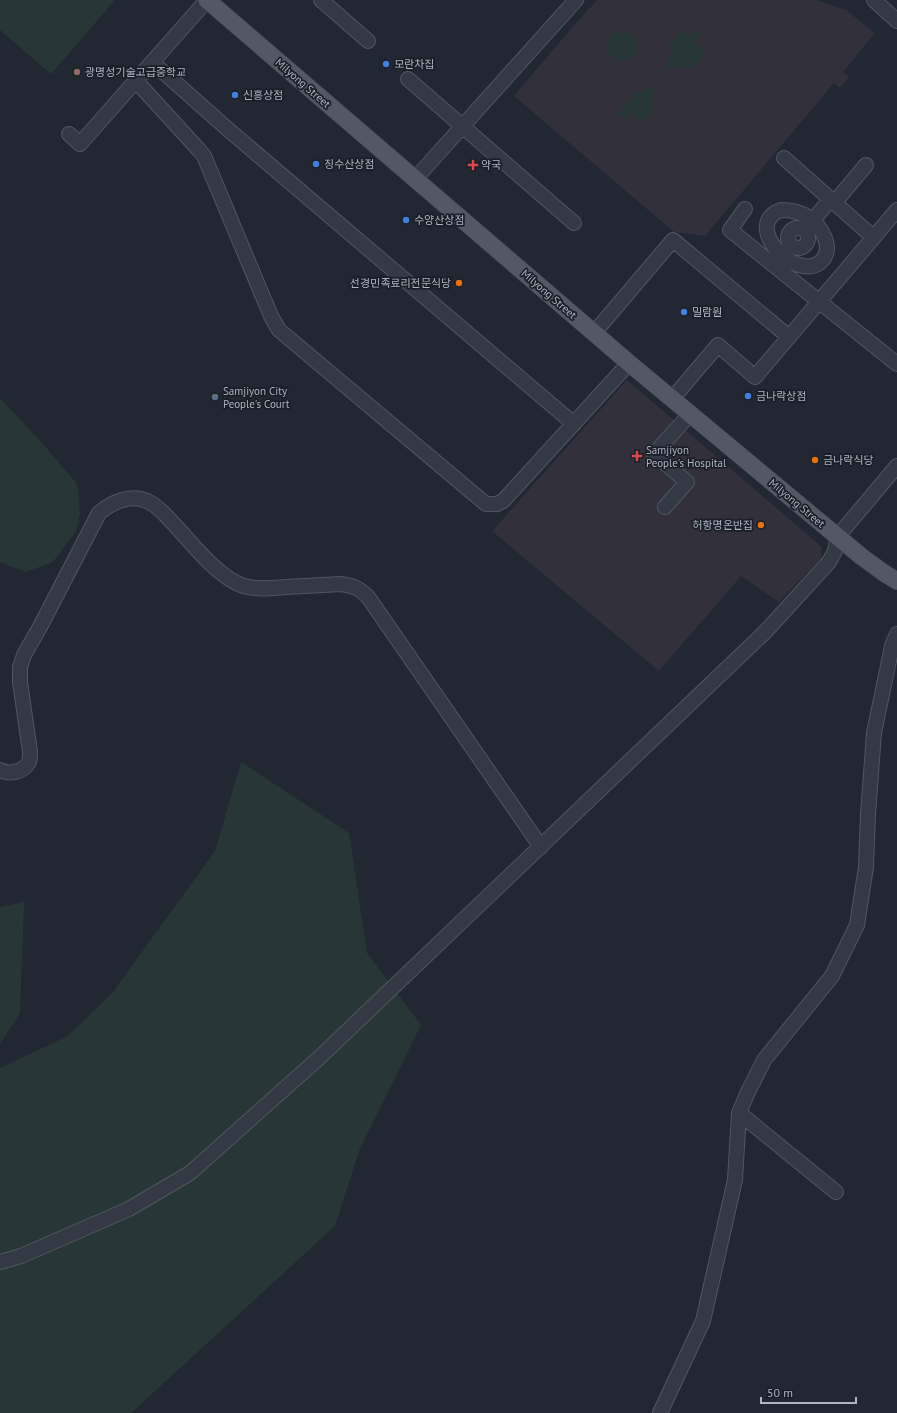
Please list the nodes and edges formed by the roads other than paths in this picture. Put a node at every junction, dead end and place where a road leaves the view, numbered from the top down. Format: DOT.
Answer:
graph roads {
  1 [pos="207,0"];
  2 [pos="321,0"];
  3 [pos="576,0"];
  4 [pos="874,0"];
  5 [pos="897,21"];
  6 [pos="368,41"];
  7 [pos="152,62"];
  8 [pos="408,79"];
  9 [pos="136,81"];
  10 [pos="462,127"];
  11 [pos="69,134"];
  12 [pos="784,158"];
  13 [pos="866,165"];
  14 [pos="415,179"];
  15 [pos="833,200"];
  16 [pos="745,209"];
  17 [pos="897,210"];
  18 [pos="574,223"];
  19 [pos="808,225"];
  20 [pos="873,237"];
  21 [pos="783,256"];
  22 [pos="819,302"];
  23 [pos="594,333"];
  24 [pos="789,337"];
  25 [pos="629,363"];
  26 [pos="897,364"];
  27 [pos="672,399"];
  28 [pos="690,414"];
  29 [pos="574,424"];
  30 [pos="897,466"];
  31 [pos="665,507"];
  32 [pos="838,536"];
  33 [pos="897,581"];
  34 [pos="897,634"];
  35 [pos="0,770"];
  36 [pos="541,847"];
  37 [pos="739,1113"];
  38 [pos="836,1192"];
  39 [pos="0,1262"];
  40 [pos="660,1413"];
  1 -- 7 [label="street"];
  1 -- 14 [label="main road, Milyong Street"];
  2 -- 6 [label="street"];
  3 -- 10 [label="street"];
  4 -- 5 [label="street"];
  7 -- 9 [label="street"];
  7 -- 29 [label="street"];
  8 -- 10 [label="street"];
  9 -- 11 [label="street"];
  9 -- 29 [label="street"];
  10 -- 14 [label="street"];
  10 -- 18 [label="street"];
  12 -- 15 [label="street"];
  13 -- 15 [label="street"];
  14 -- 23 [label="main road, Milyong Street"];
  15 -- 19 [label="street"];
  15 -- 20 [label="street"];
  16 -- 21 [label="street"];
  17 -- 20 [label="street"];
  19 -- 21 [label="street"];
  19 -- 21 [label="street"];
  19 -- 21 [label="street"];
  20 -- 22 [label="street"];
  21 -- 22 [label="street"];
  22 -- 24 [label="street"];
  22 -- 26 [label="street"];
  23 -- 24 [label="street"];
  23 -- 25 [label="main road, Milyong Street"];
  24 -- 27 [label="street"];
  25 -- 27 [label="main road, Milyong Street"];
  25 -- 29 [label="street"];
  27 -- 28 [label="main road, Milyong Street"];
  28 -- 31 [label="street"];
  28 -- 32 [label="main road, Milyong Street"];
  30 -- 32 [label="street"];
  32 -- 33 [label="main road, Milyong Street"];
  32 -- 36 [label="street"];
  34 -- 37 [label="street"];
  35 -- 36 [label="street"];
  36 -- 39 [label="street"];
  37 -- 38 [label="street"];
  37 -- 40 [label="street"];
}
